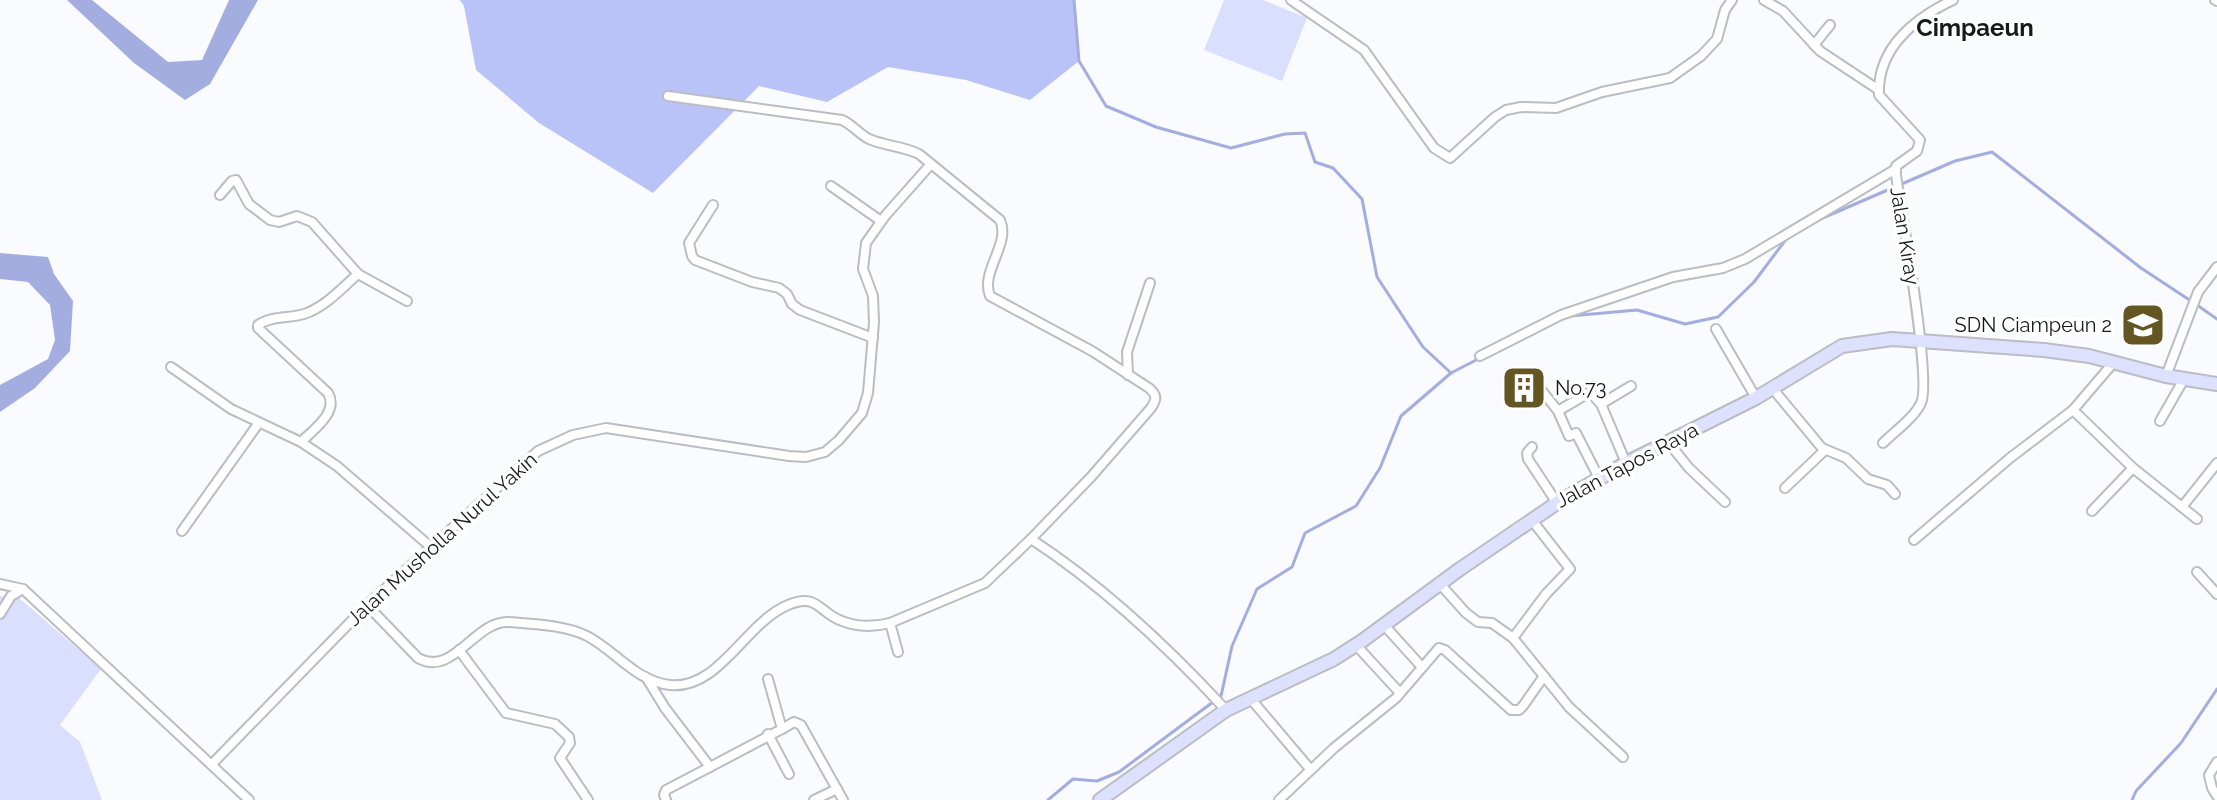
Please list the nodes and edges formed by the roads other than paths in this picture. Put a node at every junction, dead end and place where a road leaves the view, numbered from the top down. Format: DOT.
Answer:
graph roads {
  1 [pos="1291,0"];
  2 [pos="1732,0"];
  3 [pos="1769,1"];
  4 [pos="1948,1"];
  5 [pos="1830,25"];
  6 [pos="1814,45"];
  7 [pos="1879,90"];
  8 [pos="668,96"];
  9 [pos="931,164"];
  10 [pos="1896,172"];
  11 [pos="831,186"];
  12 [pos="220,195"];
  13 [pos="713,205"];
  14 [pos="881,221"];
  15 [pos="2217,267"];
  16 [pos="358,274"];
  17 [pos="1150,283"];
  18 [pos="407,301"];
  19 [pos="1716,329"];
  20 [pos="873,338"];
  21 [pos="1920,340"];
  22 [pos="1480,356"];
  23 [pos="2114,362"];
  24 [pos="171,367"];
  25 [pos="1128,375"];
  26 [pos="2166,376"];
  27 [pos="2184,379"];
  28 [pos="2217,384"];
  29 [pos="1538,386"];
  30 [pos="1631,386"];
  31 [pos="1773,389"];
  32 [pos="1756,398"];
  33 [pos="1601,404"];
  34 [pos="2073,410"];
  35 [pos="1558,411"];
  36 [pos="2160,421"];
  37 [pos="258,424"];
  38 [pos="301,442"];
  39 [pos="1668,442"];
  40 [pos="1883,443"];
  41 [pos="1532,447"];
  42 [pos="1825,450"];
  43 [pos="1626,463"];
  44 [pos="2217,463"];
  45 [pos="2133,468"];
  46 [pos="1599,478"];
  47 [pos="1785,488"];
  48 [pos="1895,494"];
  49 [pos="1725,502"];
  50 [pos="1557,503"];
  51 [pos="2182,507"];
  52 [pos="2092,511"];
  53 [pos="1531,519"];
  54 [pos="2197,519"];
  55 [pos="182,531"];
  56 [pos="1031,539"];
  57 [pos="1914,540"];
  58 [pos="432,548"];
  59 [pos="2197,572"];
  60 [pos="0,584"];
  61 [pos="1440,584"];
  62 [pos="23,589"];
  63 [pos="2217,594"];
  64 [pos="367,605"];
  65 [pos="0,614"];
  66 [pos="890,623"];
  67 [pos="1384,625"];
  68 [pos="1513,638"];
  69 [pos="1356,645"];
  70 [pos="459,650"];
  71 [pos="898,652"];
  72 [pos="1421,666"];
  73 [pos="1544,676"];
  74 [pos="646,677"];
  75 [pos="768,679"];
  76 [pos="1400,693"];
  77 [pos="1250,698"];
  78 [pos="1222,706"];
  79 [pos="782,729"];
  80 [pos="768,734"];
  81 [pos="1623,757"];
  82 [pos="2217,762"];
  83 [pos="212,764"];
  84 [pos="710,767"];
  85 [pos="1310,769"];
  86 [pos="789,774"];
  87 [pos="837,789"];
  88 [pos="246,796"];
  89 [pos="2217,796"];
  90 [pos="235,800"];
  91 [pos="588,800"];
  92 [pos="666,800"];
  93 [pos="814,800"];
  94 [pos="843,800"];
  95 [pos="1100,800"];
  96 [pos="1279,800"];
  1 -- 2 [label="street"];
  3 -- 6 [label="street"];
  4 -- 7 [label="street"];
  5 -- 6 [label="street"];
  6 -- 7 [label="street"];
  7 -- 10 [label="street, Jalan Kiray"];
  8 -- 9 [label="street"];
  9 -- 14 [label="street, Jalan Musholla Nurul Yakin"];
  9 -- 25 [label="street"];
  10 -- 21 [label="street, Jalan Kiray"];
  10 -- 22 [label="street"];
  11 -- 14 [label="street"];
  12 -- 16 [label="street"];
  13 -- 20 [label="street"];
  14 -- 20 [label="street, Jalan Musholla Nurul Yakin"];
  15 -- 26 [label="street"];
  16 -- 18 [label="street"];
  16 -- 38 [label="street"];
  17 -- 25 [label="street"];
  19 -- 32 [label="street"];
  20 -- 58 [label="street, Jalan Musholla Nurul Yakin"];
  21 -- 23 [label="main road, Jalan Tapos Raya"];
  21 -- 31 [label="main road, Jalan Tapos Raya"];
  21 -- 40 [label="street, Jalan Kiray"];
  23 -- 26 [label="main road, Jalan Tapos Raya"];
  23 -- 34 [label="street"];
  24 -- 37 [label="street"];
  25 -- 56 [label="street"];
  26 -- 27 [label="main road, Jalan Tapos Raya"];
  27 -- 28 [label="main road, Jalan Tapos Raya"];
  27 -- 36 [label="street"];
  29 -- 35 [label="street"];
  30 -- 33 [label="street"];
  31 -- 32 [label="main road, Jalan Tapos Raya"];
  31 -- 42 [label="street"];
  32 -- 39 [label="main road, Jalan Tapos Raya"];
  33 -- 35 [label="street"];
  33 -- 43 [label="street"];
  34 -- 45 [label="street"];
  34 -- 57 [label="street"];
  35 -- 46 [label="street"];
  37 -- 38 [label="street"];
  37 -- 55 [label="street"];
  38 -- 58 [label="street"];
  39 -- 43 [label="main road, Jalan Tapos Raya"];
  39 -- 49 [label="street"];
  41 -- 50 [label="street"];
  42 -- 47 [label="street"];
  42 -- 48 [label="street"];
  43 -- 46 [label="main road, Jalan Tapos Raya"];
  44 -- 51 [label="street"];
  45 -- 51 [label="street"];
  45 -- 52 [label="street"];
  46 -- 50 [label="main road, Jalan Tapos Raya"];
  50 -- 53 [label="main road, Jalan Tapos Raya"];
  51 -- 54 [label="street"];
  53 -- 61 [label="main road, Jalan Tapos Raya"];
  53 -- 68 [label="street"];
  56 -- 66 [label="street"];
  56 -- 78 [label="street"];
  58 -- 64 [label="street, Jalan Musholla Nurul Yakin"];
  59 -- 63 [label="street"];
  60 -- 62 [label="street"];
  61 -- 67 [label="main road, Jalan Tapos Raya"];
  61 -- 68 [label="street"];
  62 -- 65 [label="street"];
  62 -- 83 [label="street"];
  64 -- 70 [label="street"];
  64 -- 83 [label="street, Jalan Musholla Nurul Yakin"];
  66 -- 71 [label="street"];
  66 -- 74 [label="street"];
  67 -- 69 [label="main road, Jalan Tapos Raya"];
  67 -- 72 [label="street"];
  68 -- 73 [label="street"];
  69 -- 76 [label="street"];
  69 -- 77 [label="main road, Jalan Tapos Raya"];
  70 -- 74 [label="street"];
  70 -- 91 [label="street"];
  72 -- 73 [label="street"];
  72 -- 76 [label="street"];
  73 -- 81 [label="street"];
  74 -- 84 [label="street"];
  75 -- 79 [label="street"];
  76 -- 85 [label="street"];
  77 -- 78 [label="main road, Jalan Tapos Raya"];
  77 -- 85 [label="street"];
  78 -- 95 [label="main road, Jalan Tapos Raya"];
  79 -- 80 [label="street"];
  79 -- 87 [label="street"];
  80 -- 84 [label="street"];
  80 -- 86 [label="street"];
  82 -- 89 [label="street"];
  83 -- 88 [label="street"];
  84 -- 92 [label="street"];
  85 -- 96 [label="street"];
  87 -- 93 [label="street"];
  87 -- 94 [label="street"];
  88 -- 90 [label="street"];
}
